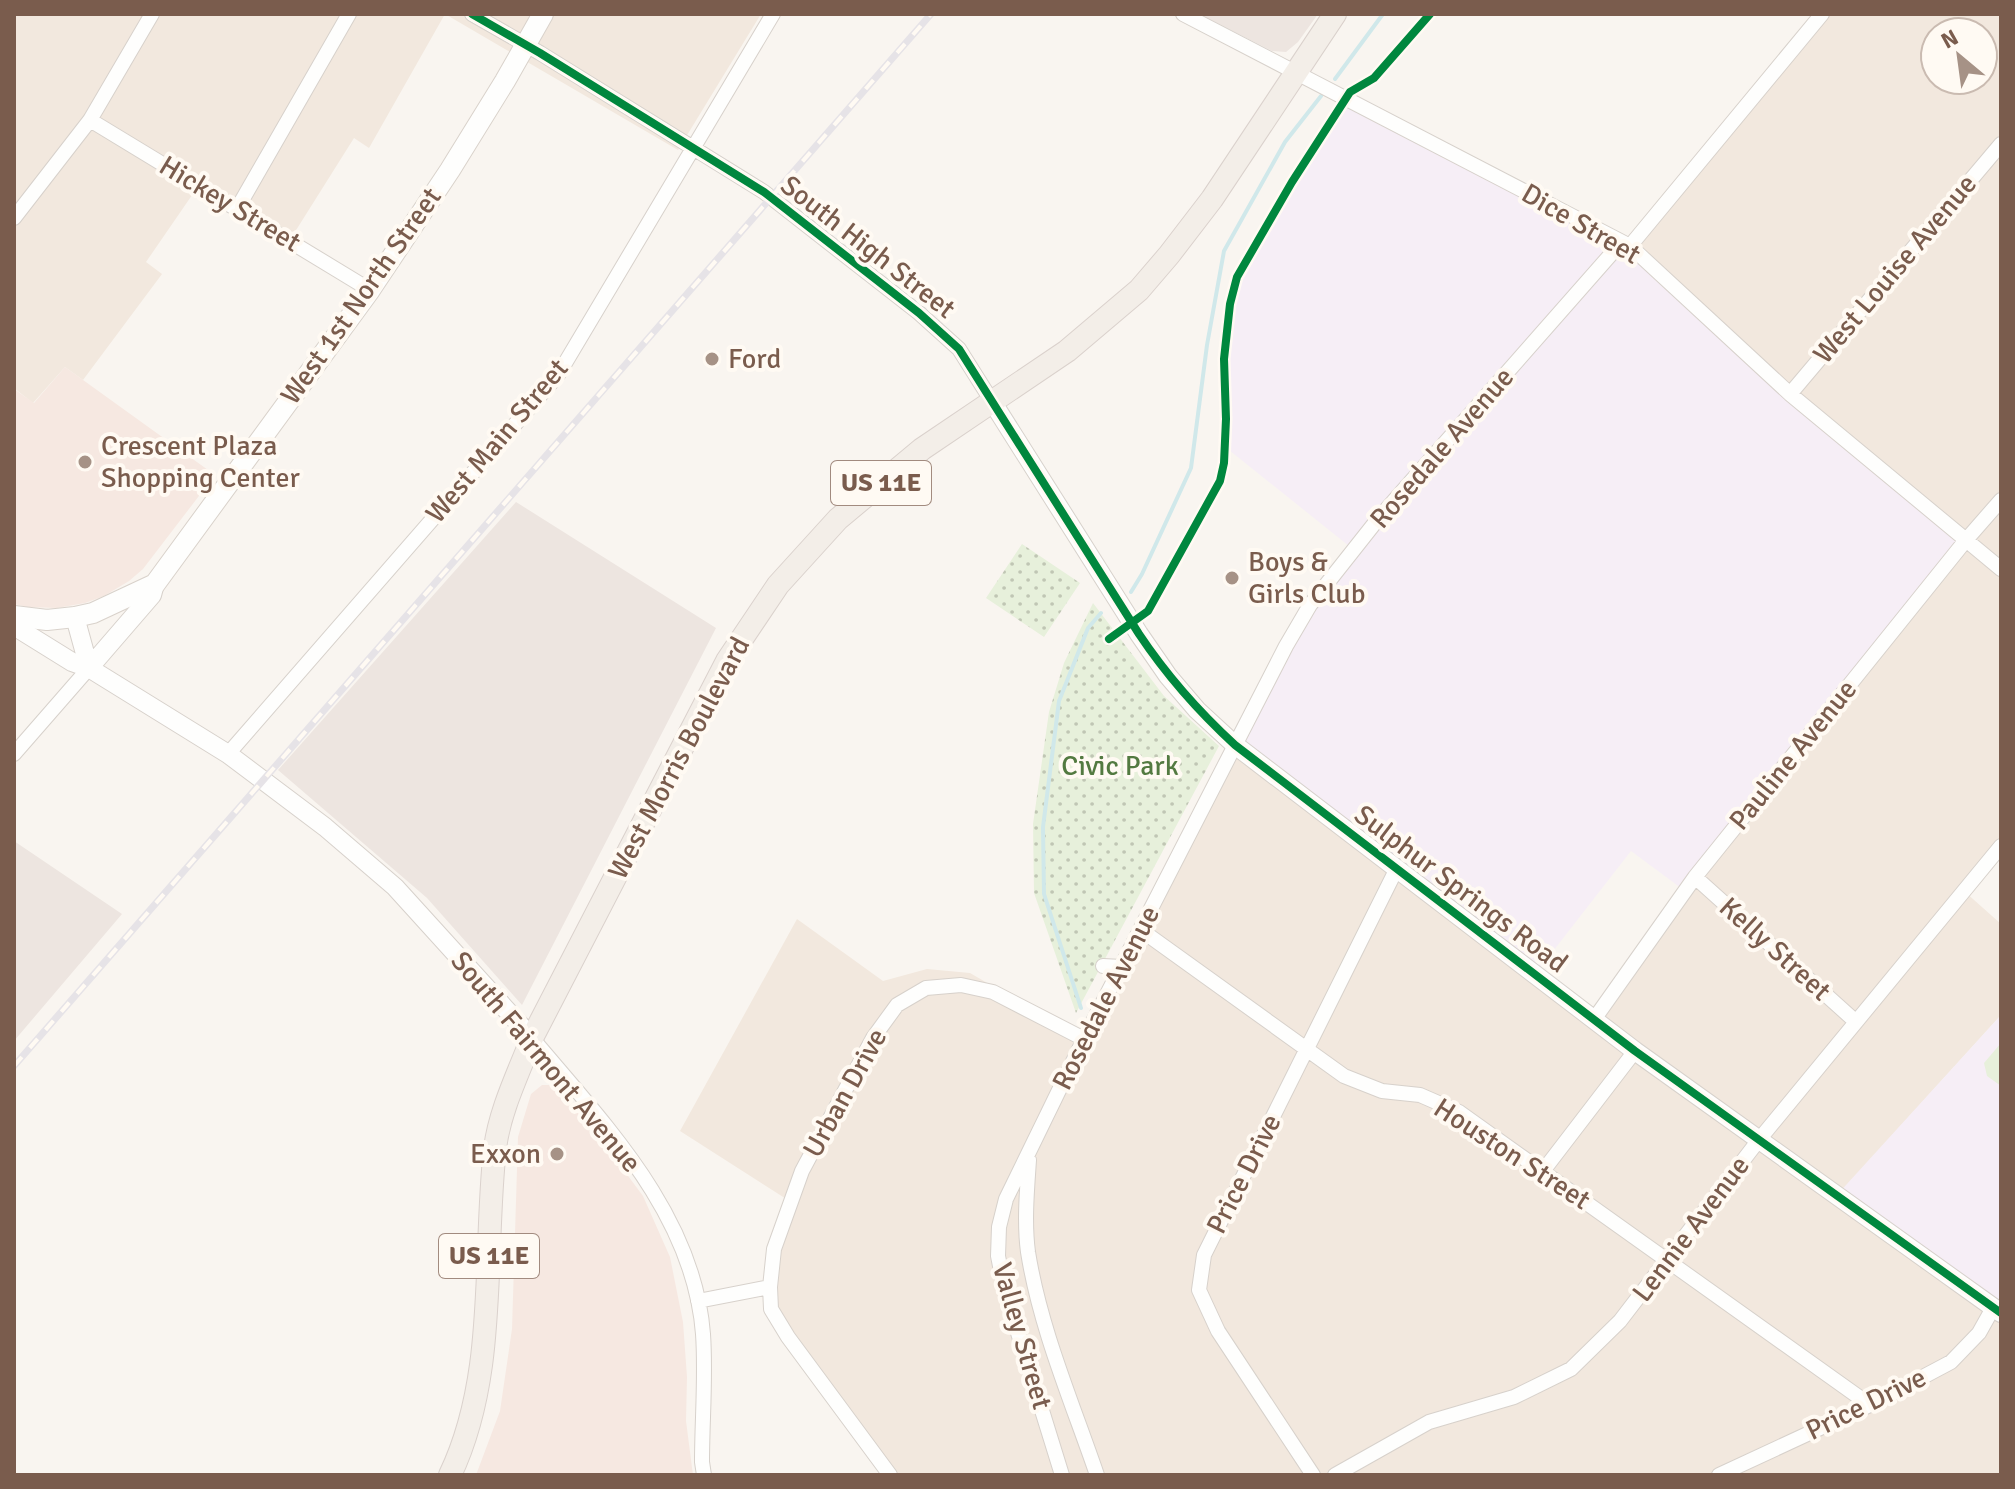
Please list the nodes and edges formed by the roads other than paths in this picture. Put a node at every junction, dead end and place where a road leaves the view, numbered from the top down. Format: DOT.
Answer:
graph roads {
  1 [pos="152,14"];
  2 [pos="349,14"];
  3 [pos="472,14"];
  4 [pos="543,14"];
  5 [pos="773,14"];
  6 [pos="1183,14"];
  7 [pos="1335,14"];
  8 [pos="1822,14"];
  9 [pos="526,44"];
  10 [pos="1296,72"];
  11 [pos="90,120"];
  12 [pos="2001,144"];
  13 [pos="695,148"];
  14 [pos="237,209"];
  15 [pos="14,218"];
  16 [pos="1630,246"];
  17 [pos="370,290"];
  18 [pos="1790,394"];
  19 [pos="993,403"];
  20 [pos="2001,500"];
  21 [pos="1966,540"];
  22 [pos="2001,569"];
  23 [pos="155,584"];
  24 [pos="75,617"];
  25 [pos="17,618"];
  26 [pos="89,668"];
  27 [pos="1235,745"];
  28 [pos="14,754"];
  29 [pos="228,754"];
  30 [pos="2001,846"];
  31 [pos="1397,868"];
  32 [pos="1695,877"];
  33 [pos="1141,930"];
  34 [pos="1103,966"];
  35 [pos="1122,967"];
  36 [pos="1595,1018"];
  37 [pos="1855,1021"];
  38 [pos="532,1038"];
  39 [pos="1084,1039"];
  40 [pos="1307,1050"];
  41 [pos="1635,1051"];
  42 [pos="1758,1141"];
  43 [pos="1030,1152"];
  44 [pos="1543,1171"];
  45 [pos="1668,1259"];
  46 [pos="770,1287"];
  47 [pos="698,1301"];
  48 [pos="1997,1311"];
  49 [pos="1870,1405"];
  50 [pos="450,1475"];
  51 [pos="704,1475"];
  52 [pos="890,1475"];
  53 [pos="1062,1475"];
  54 [pos="1097,1475"];
  55 [pos="1313,1475"];
  56 [pos="1335,1475"];
  57 [pos="1719,1475"];
  1 -- 11 [label="street"];
  2 -- 14 [label="street"];
  3 -- 9 [label="street, South High Street"];
  4 -- 9 [label="main road, West 1st North Street"];
  5 -- 13 [label="street, West Main Street"];
  6 -- 10 [label="street, Dice Street"];
  7 -- 10 [label="main road, West Morris Boulevard / US 11E"];
  8 -- 16 [label="street, Rosedale Avenue"];
  9 -- 13 [label="street, South High Street"];
  9 -- 17 [label="main road, West 1st North Street"];
  10 -- 16 [label="street, Dice Street"];
  10 -- 19 [label="main road, West Morris Boulevard / US 11E"];
  11 -- 14 [label="street, Hickey Street"];
  11 -- 15 [label="street"];
  12 -- 18 [label="street, West Louise Avenue"];
  13 -- 19 [label="street, South High Street"];
  13 -- 29 [label="street, West Main Street"];
  14 -- 17 [label="street, Hickey Street"];
  16 -- 18 [label="street, Dice Street"];
  16 -- 27 [label="street, Rosedale Avenue"];
  17 -- 23 [label="main road, West 1st North Street"];
  18 -- 21 [label="street, Dice Street"];
  19 -- 27 [label="street, Sulphur Springs Road"];
  19 -- 38 [label="main road, West Morris Boulevard / US 11E"];
  20 -- 21 [label="street, Pauline Avenue"];
  21 -- 22 [label="street, Dice Street"];
  21 -- 32 [label="street, Pauline Avenue"];
  23 -- 24 [label="main road"];
  23 -- 26 [label="street, West 1st North Street"];
  24 -- 25 [label="main road"];
  24 -- 26 [label="street"];
  25 -- 26 [label="street, South Fairmont Avenue"];
  26 -- 28 [label="street, West 1st North Street"];
  26 -- 29 [label="street, South Fairmont Avenue"];
  27 -- 31 [label="street, Sulphur Springs Road"];
  27 -- 33 [label="street, Rosedale Avenue"];
  29 -- 38 [label="street, South Fairmont Avenue"];
  30 -- 37 [label="street, Lennie Avenue"];
  31 -- 36 [label="street, Sulphur Springs Road"];
  31 -- 40 [label="street, Price Drive"];
  32 -- 36 [label="street, Pauline Avenue"];
  32 -- 37 [label="street, Kelly Street"];
  33 -- 35 [label="street, Rosedale Avenue"];
  33 -- 40 [label="street, Houston Street"];
  34 -- 35 [label="street"];
  35 -- 39 [label="street, Rosedale Avenue"];
  36 -- 41 [label="street, Sulphur Springs Road"];
  37 -- 42 [label="street, Lennie Avenue"];
  38 -- 47 [label="street, South Fairmont Avenue"];
  38 -- 50 [label="main road, West Morris Boulevard / US 11E"];
  39 -- 43 [label="street, Rosedale Avenue"];
  39 -- 46 [label="street, Urban Drive"];
  40 -- 44 [label="street, Houston Street"];
  40 -- 55 [label="street, Price Drive"];
  41 -- 42 [label="street, Sulphur Springs Road"];
  41 -- 44 [label="street"];
  42 -- 45 [label="street, Lennie Avenue"];
  42 -- 48 [label="street, Sulphur Springs Road"];
  43 -- 53 [label="street, Valley Street"];
  43 -- 54 [label="street, Valley Street"];
  44 -- 45 [label="street, Houston Street"];
  45 -- 49 [label="street, Houston Street"];
  45 -- 56 [label="street, Lennie Avenue"];
  46 -- 47 [label="street"];
  46 -- 52 [label="street"];
  47 -- 51 [label="street, South Fairmont Avenue"];
  48 -- 49 [label="street, Price Drive"];
  49 -- 57 [label="street, Price Drive"];
}
